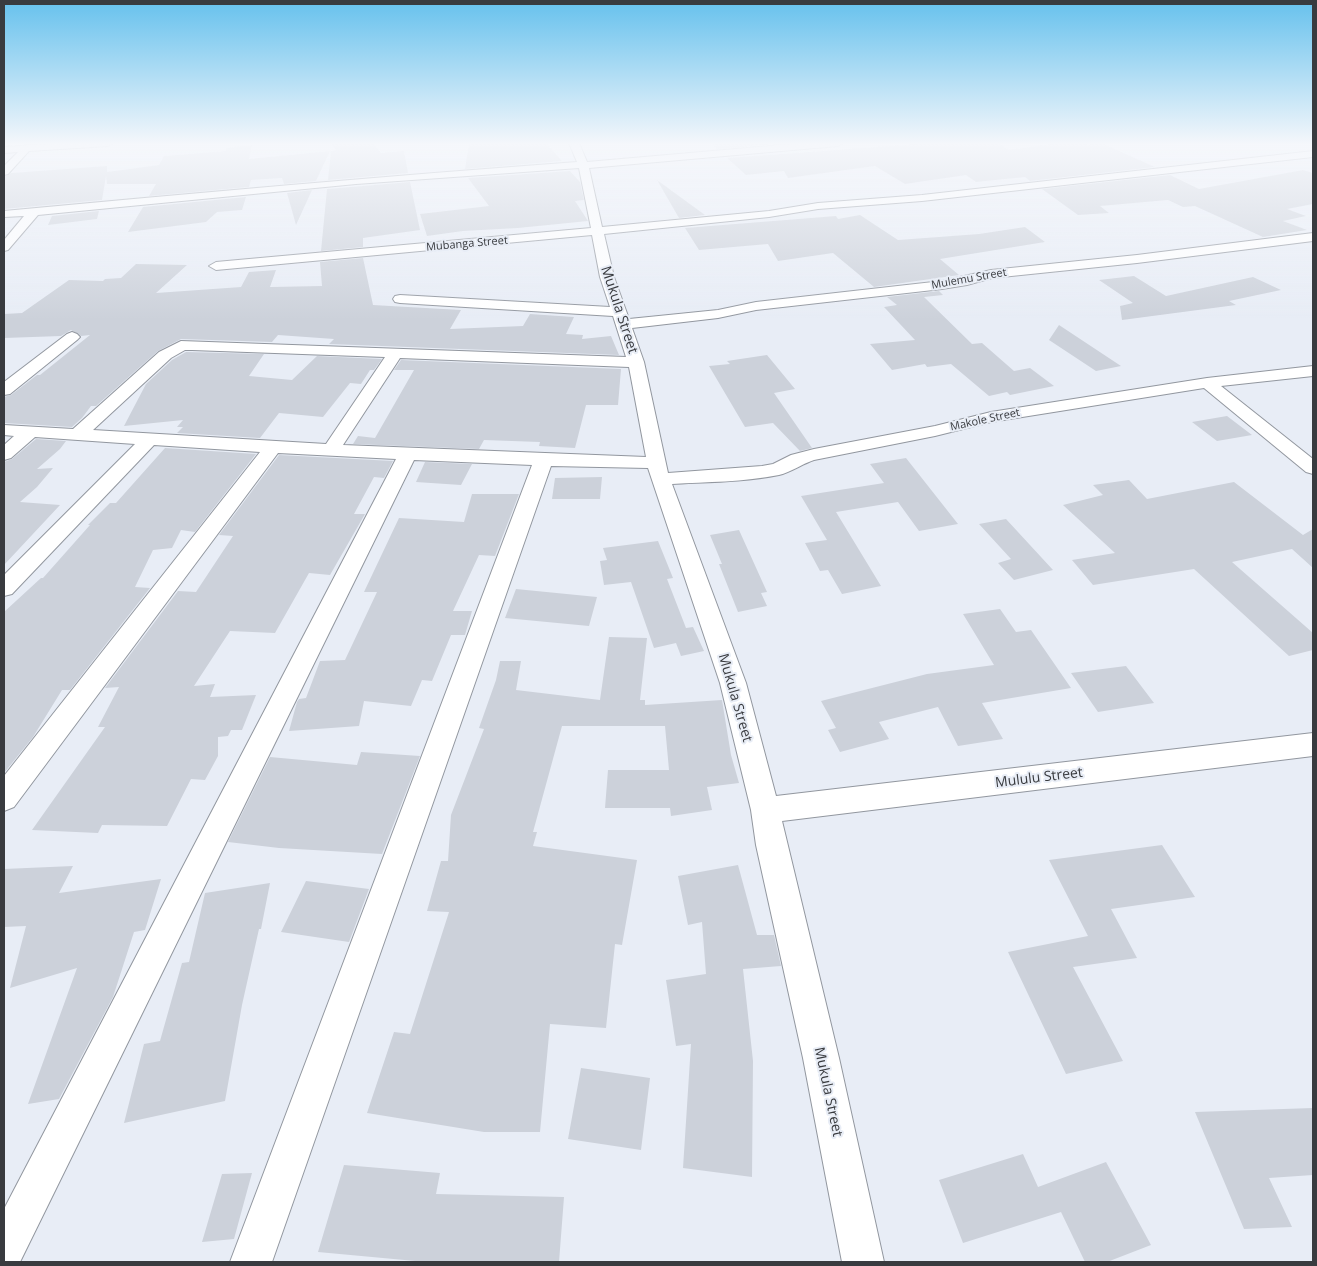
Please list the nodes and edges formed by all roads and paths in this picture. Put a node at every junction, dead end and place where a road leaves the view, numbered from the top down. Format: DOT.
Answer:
graph roads {
  1 [pos="134,202"];
  2 [pos="591,202"];
  3 [pos="869,202"];
  4 [pos="34,212"];
  5 [pos="4,214"];
  6 [pos="598,231"];
  7 [pos="1313,237"];
  8 [pos="4,247"];
  9 [pos="216,266"];
  10 [pos="400,298"];
  11 [pos="622,318"];
  12 [pos="72,337"];
  13 [pos="395,354"];
  14 [pos="636,362"];
  15 [pos="1313,371"];
  16 [pos="1207,383"];
  17 [pos="4,390"];
  18 [pos="4,430"];
  19 [pos="30,432"];
  20 [pos="78,434"];
  21 [pos="150,439"];
  22 [pos="273,447"];
  23 [pos="331,450"];
  24 [pos="4,454"];
  25 [pos="408,454"];
  26 [pos="543,461"];
  27 [pos="1313,468"];
  28 [pos="658,471"];
  29 [pos="4,588"];
  30 [pos="1313,745"];
  31 [pos="4,798"];
  32 [pos="765,810"];
  33 [pos="4,1250"];
  34 [pos="251,1262"];
  35 [pos="863,1262"];
  1 -- 4 [label="street"];
  2 -- 6 [label="street, Mukula Street"];
  3 -- 6 [label="street, Mubanga Street"];
  4 -- 5 [label="street"];
  4 -- 8 [label="street"];
  6 -- 9 [label="street, Mubanga Street"];
  6 -- 11 [label="street, Mukula Street"];
  7 -- 11 [label="street, Mulemu Street"];
  10 -- 11 [label="street, Mulemu Street"];
  11 -- 14 [label="street, Mukula Street"];
  12 -- 17 [label="street"];
  13 -- 14 [label="street"];
  13 -- 20 [label="street"];
  13 -- 23 [label="street"];
  14 -- 28 [label="street, Mukula Street"];
  15 -- 16 [label="street, Makole Street"];
  16 -- 27 [label="street"];
  16 -- 28 [label="street, Makole Street"];
  18 -- 19 [label="street, Makole Street"];
  19 -- 20 [label="street, Makole Street"];
  19 -- 24 [label="street"];
  20 -- 21 [label="street, Makole Street"];
  21 -- 22 [label="street, Makole Street"];
  21 -- 29 [label="street"];
  22 -- 23 [label="street, Makole Street"];
  22 -- 31 [label="street"];
  23 -- 25 [label="street, Makole Street"];
  25 -- 26 [label="street, Makole Street"];
  25 -- 33 [label="street"];
  26 -- 28 [label="street, Makole Street"];
  26 -- 34 [label="street"];
  28 -- 32 [label="street, Mukula Street"];
  30 -- 32 [label="street, Mululu Street"];
  32 -- 35 [label="street, Mukula Street"];
}
